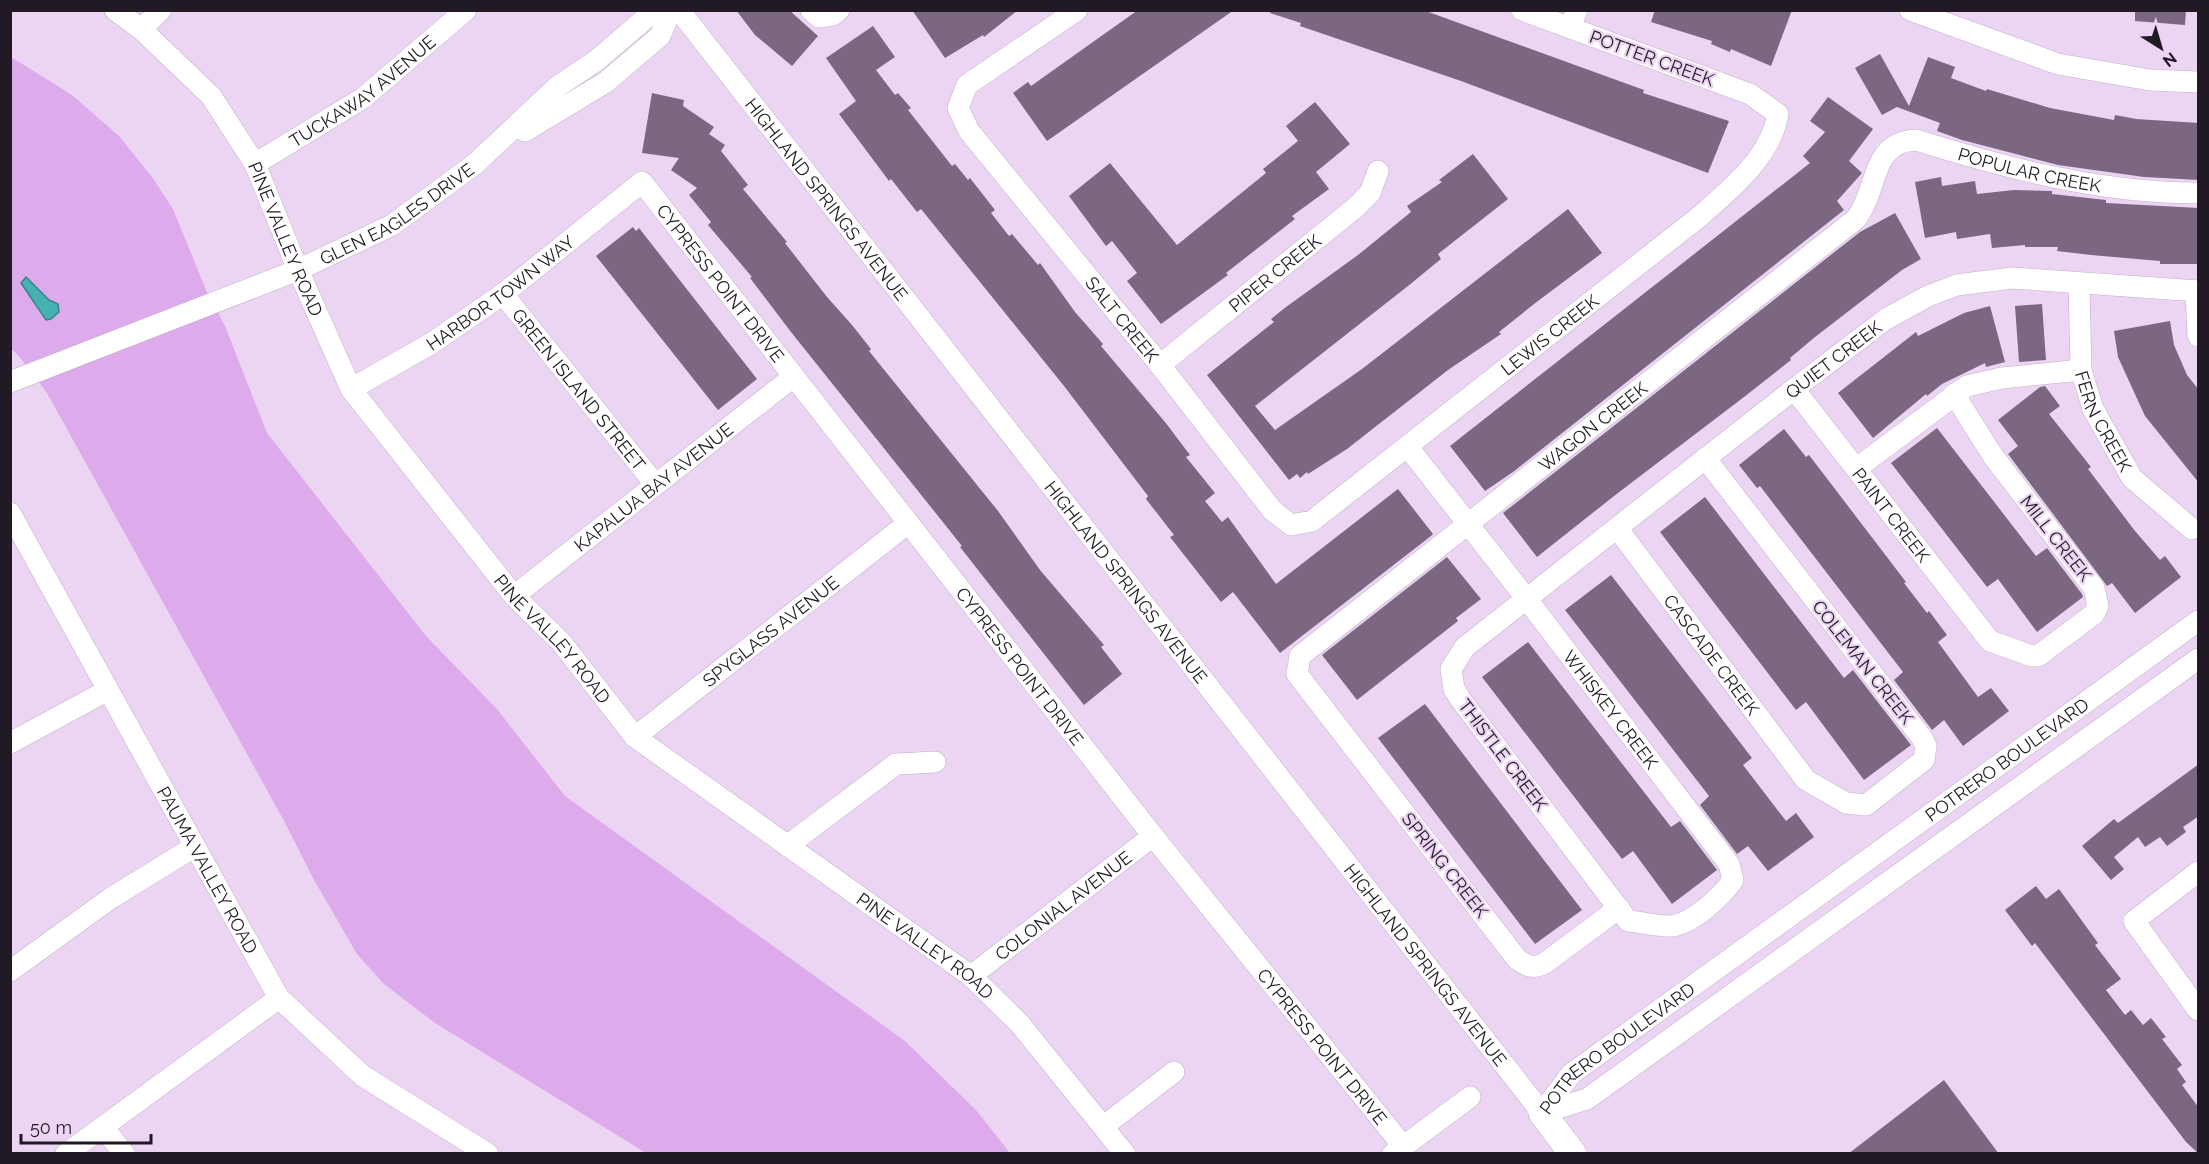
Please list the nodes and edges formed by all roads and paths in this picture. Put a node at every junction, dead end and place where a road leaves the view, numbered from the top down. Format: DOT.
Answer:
graph roads {
  1 [pos="115,10"];
  2 [pos="161,10"];
  3 [pos="466,10"];
  4 [pos="671,10"];
  5 [pos="679,10"];
  6 [pos="811,10"];
  7 [pos="1077,10"];
  8 [pos="1522,10"];
  9 [pos="1911,10"];
  10 [pos="836,13"];
  11 [pos="654,14"];
  12 [pos="1574,19"];
  13 [pos="141,29"];
  14 [pos="577,70"];
  15 [pos="2199,82"];
  16 [pos="593,89"];
  17 [pos="562,92"];
  18 [pos="1778,114"];
  19 [pos="255,164"];
  20 [pos="1878,169"];
  21 [pos="1378,171"];
  22 [pos="642,182"];
  23 [pos="2199,193"];
  24 [pos="298,270"];
  25 [pos="2079,284"];
  26 [pos="2197,291"];
  27 [pos="502,294"];
  28 [pos="2199,336"];
  29 [pos="1160,365"];
  30 [pos="2081,370"];
  31 [pos="793,377"];
  32 [pos="10,382"];
  33 [pos="351,389"];
  34 [pos="1794,389"];
  35 [pos="1954,394"];
  36 [pos="1407,446"];
  37 [pos="1705,458"];
  38 [pos="1857,468"];
  39 [pos="655,484"];
  40 [pos="12,517"];
  41 [pos="1467,523"];
  42 [pos="907,524"];
  43 [pos="1291,525"];
  44 [pos="1617,528"];
  45 [pos="2192,529"];
  46 [pos="514,596"];
  47 [pos="1526,597"];
  48 [pos="2199,621"];
  49 [pos="1989,642"];
  50 [pos="2199,659"];
  51 [pos="1297,674"];
  52 [pos="108,690"];
  53 [pos="635,737"];
  54 [pos="10,743"];
  55 [pos="935,762"];
  56 [pos="1806,780"];
  57 [pos="1153,836"];
  58 [pos="787,846"];
  59 [pos="194,847"];
  60 [pos="2199,872"];
  61 [pos="1624,914"];
  62 [pos="10,971"];
  63 [pos="971,976"];
  64 [pos="279,998"];
  65 [pos="2199,1010"];
  66 [pos="1174,1072"];
  67 [pos="1470,1097"];
  68 [pos="1542,1113"];
  69 [pos="1104,1126"];
  70 [pos="103,1127"];
  71 [pos="1398,1150"];
  72 [pos="66,1154"];
  73 [pos="124,1154"];
  74 [pos="488,1154"];
  75 [pos="1125,1154"];
  76 [pos="1573,1154"];
  1 -- 13 [label="street, PINE VALLEY ROAD"];
  2 -- 13 [label="street"];
  3 -- 19 [label="street, TUCKAWAY AVENUE"];
  4 -- 16 [label="street"];
  5 -- 68 [label="street, HIGHLAND SPRINGS AVENUE"];
  6 -- 10 [label="street"];
  7 -- 29 [label="street, SALT CREEK"];
  8 -- 12 [label="street, POTTER CREEK"];
  9 -- 15 [label="street"];
  11 -- 14 [label="street"];
  12 -- 18 [label="street, POTTER CREEK"];
  13 -- 19 [label="street, PINE VALLEY ROAD"];
  14 -- 16 [label="street"];
  14 -- 17 [label="street"];
  16 -- 17 [label="street"];
  17 -- 24 [label="street, GLEN EAGLES DRIVE"];
  18 -- 36 [label="street, LEWIS CREEK"];
  19 -- 24 [label="street, PINE VALLEY ROAD"];
  20 -- 23 [label="street, POPULAR CREEK"];
  20 -- 41 [label="street, WAGON CREEK"];
  21 -- 29 [label="street, PIPER CREEK"];
  22 -- 27 [label="street, HARBOR TOWN WAY"];
  22 -- 31 [label="street, CYPRESS POINT DRIVE"];
  24 -- 32 [label="street, GLEN EAGLES DRIVE"];
  24 -- 33 [label="street, PINE VALLEY ROAD"];
  25 -- 26 [label="street, QUIET CREEK"];
  25 -- 30 [label="street, FERN CREEK"];
  25 -- 34 [label="street, QUIET CREEK"];
  26 -- 28 [label="street"];
  27 -- 33 [label="street, HARBOR TOWN WAY"];
  27 -- 39 [label="street, GREEN ISLAND STREET"];
  29 -- 43 [label="street, SALT CREEK"];
  30 -- 35 [label="street"];
  30 -- 45 [label="street, FERN CREEK"];
  31 -- 39 [label="street, KAPALUA BAY AVENUE"];
  31 -- 42 [label="street, CYPRESS POINT DRIVE"];
  33 -- 46 [label="street, PINE VALLEY ROAD"];
  34 -- 37 [label="street, QUIET CREEK"];
  34 -- 38 [label="street, PAINT CREEK"];
  35 -- 38 [label="street"];
  35 -- 49 [label="street, MILL CREEK"];
  36 -- 41 [label="street, WHISKEY CREEK"];
  36 -- 43 [label="street, LEWIS CREEK"];
  37 -- 44 [label="street, QUIET CREEK"];
  37 -- 56 [label="street, COLEMAN CREEK"];
  38 -- 49 [label="street, PAINT CREEK"];
  39 -- 46 [label="street, KAPALUA BAY AVENUE"];
  40 -- 52 [label="street, PAUMA VALLEY ROAD"];
  41 -- 47 [label="street, WHISKEY CREEK"];
  41 -- 51 [label="street, WAGON CREEK"];
  42 -- 53 [label="street, SPYGLASS AVENUE"];
  42 -- 57 [label="street, CYPRESS POINT DRIVE"];
  44 -- 47 [label="street, QUIET CREEK"];
  44 -- 56 [label="street, CASCADE CREEK"];
  46 -- 53 [label="street, PINE VALLEY ROAD"];
  47 -- 61 [label="street, THISTLE CREEK"];
  47 -- 61 [label="street, WHISKEY CREEK"];
  48 -- 68 [label="street, POTRERO BOULEVARD"];
  50 -- 68 [label="street, POTRERO BOULEVARD"];
  51 -- 61 [label="street, SPRING CREEK"];
  52 -- 54 [label="street"];
  52 -- 59 [label="street, PAUMA VALLEY ROAD"];
  53 -- 58 [label="street, PINE VALLEY ROAD"];
  55 -- 58 [label="street"];
  57 -- 63 [label="street, COLONIAL AVENUE"];
  57 -- 71 [label="street, CYPRESS POINT DRIVE"];
  58 -- 63 [label="street, PINE VALLEY ROAD"];
  59 -- 62 [label="street"];
  59 -- 64 [label="street, PAUMA VALLEY ROAD"];
  60 -- 65 [label="street"];
  63 -- 69 [label="street, PINE VALLEY ROAD"];
  64 -- 70 [label="street"];
  64 -- 74 [label="street, PAUMA VALLEY ROAD"];
  66 -- 69 [label="street"];
  67 -- 71 [label="street"];
  68 -- 76 [label="main road, HIGHLAND SPRINGS AVENUE"];
  69 -- 75 [label="street, PINE VALLEY ROAD"];
  70 -- 72 [label="street"];
  70 -- 73 [label="street"];
}
